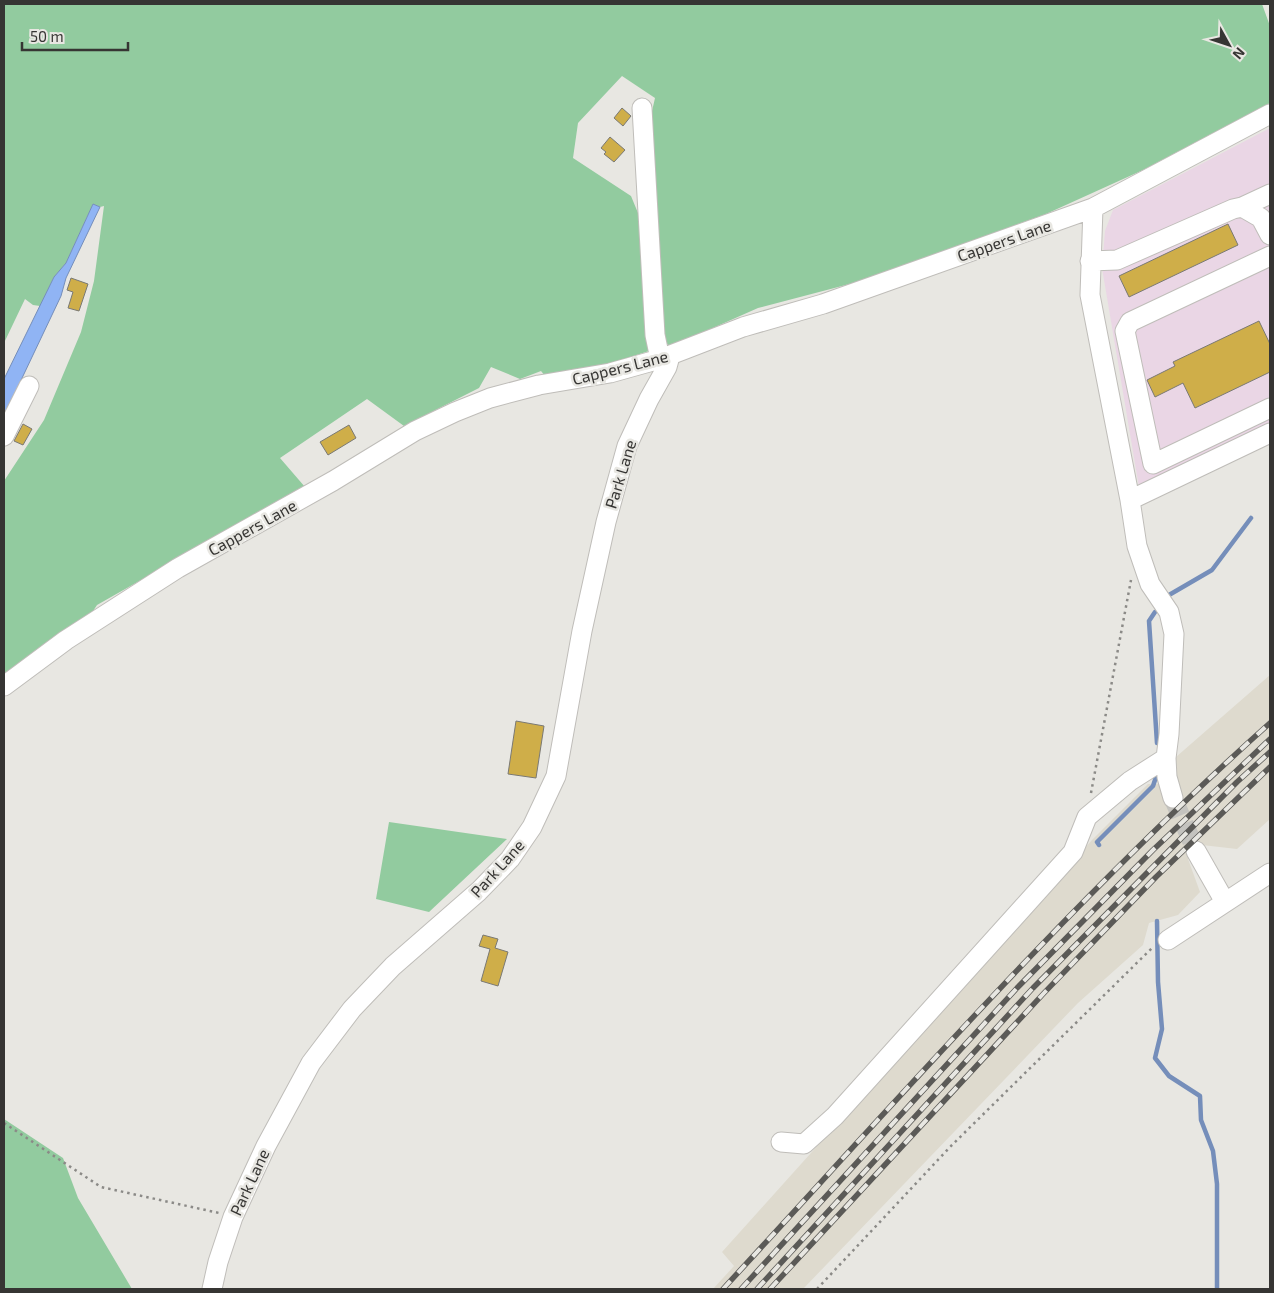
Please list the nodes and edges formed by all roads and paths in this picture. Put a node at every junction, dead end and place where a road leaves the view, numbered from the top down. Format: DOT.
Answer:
graph roads {
  1 [pos="642,108"];
  2 [pos="1270,114"];
  3 [pos="1270,194"];
  4 [pos="1242,207"];
  5 [pos="1093,208"];
  6 [pos="1270,235"];
  7 [pos="1270,256"];
  8 [pos="1090,261"];
  9 [pos="665,357"];
  10 [pos="29,386"];
  11 [pos="1270,408"];
  12 [pos="1270,433"];
  13 [pos="4,436"];
  14 [pos="1130,500"];
  15 [pos="1131,576"];
  16 [pos="4,686"];
  17 [pos="1166,758"];
  18 [pos="1173,798"];
  19 [pos="1087,817"];
  20 [pos="1196,851"];
  21 [pos="1270,873"];
  22 [pos="1225,902"];
  23 [pos="1168,940"];
  24 [pos="1149,948"];
  25 [pos="4,1123"];
  26 [pos="781,1142"];
  27 [pos="232,1217"];
  28 [pos="212,1289"];
  29 [pos="817,1289"];
  1 -- 9 [label="street"];
  2 -- 5 [label="street, Cappers Lane"];
  3 -- 4 [label="street"];
  4 -- 6 [label="street"];
  4 -- 8 [label="street"];
  5 -- 8 [label="street"];
  5 -- 9 [label="street, Cappers Lane"];
  7 -- 11 [label="street"];
  8 -- 14 [label="street"];
  9 -- 16 [label="street, Cappers Lane"];
  9 -- 27 [label="street, Park Lane"];
  10 -- 13 [label="street"];
  12 -- 14 [label="street"];
  14 -- 17 [label="street"];
  15 -- 19 [label="path"];
  17 -- 18 [label="street"];
  17 -- 19 [label="street"];
  19 -- 26 [label="street"];
  20 -- 22 [label="street"];
  21 -- 22 [label="street"];
  22 -- 23 [label="street"];
  24 -- 29 [label="path"];
  25 -- 27 [label="path"];
  27 -- 28 [label="street, Park Lane"];
}
